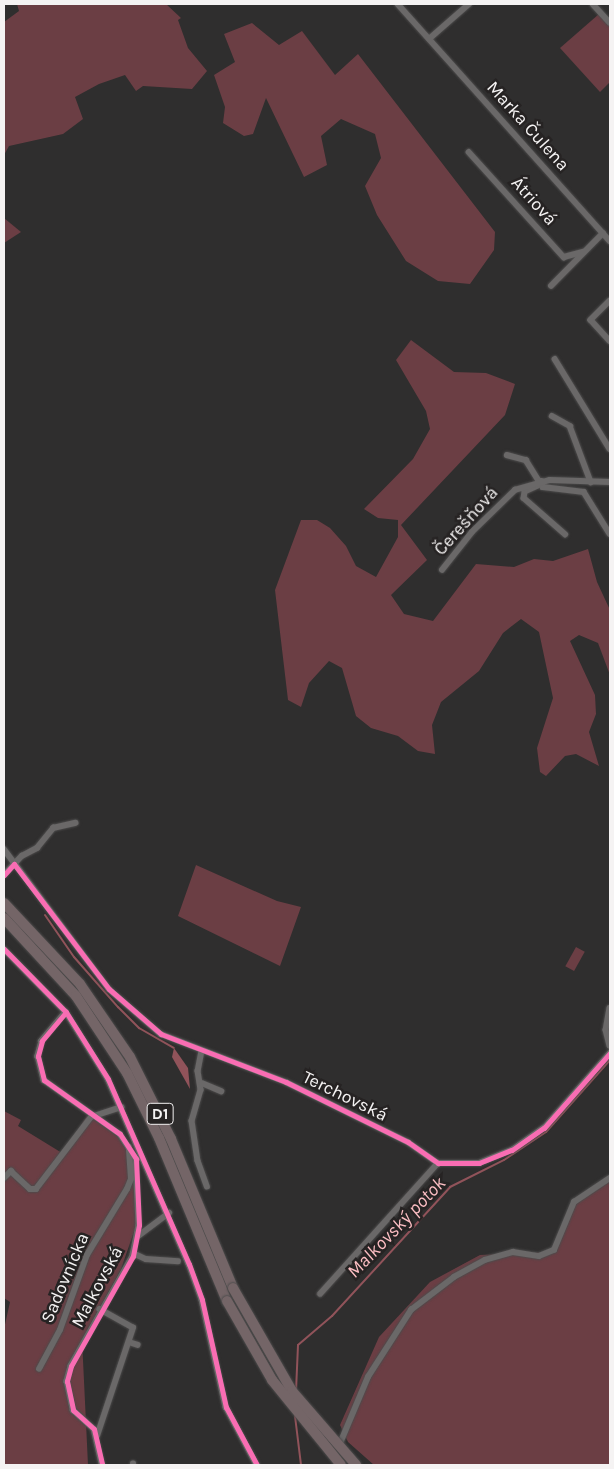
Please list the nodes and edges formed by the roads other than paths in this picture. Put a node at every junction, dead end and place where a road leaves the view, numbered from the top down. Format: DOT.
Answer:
graph roads {
  1 [pos="398,4"];
  2 [pos="469,4"];
  3 [pos="593,4"];
  4 [pos="610,23"];
  5 [pos="430,39"];
  6 [pos="469,152"];
  7 [pos="603,233"];
  8 [pos="610,240"];
  9 [pos="583,252"];
  10 [pos="551,286"];
  11 [pos="610,301"];
  12 [pos="610,341"];
  13 [pos="554,359"];
  14 [pos="552,416"];
  15 [pos="610,449"];
  16 [pos="506,455"];
  17 [pos="591,482"];
  18 [pos="610,482"];
  19 [pos="542,483"];
  20 [pos="565,534"];
  21 [pos="610,534"];
  22 [pos="442,570"];
  23 [pos="74,823"];
  24 [pos="4,849"];
  25 [pos="14,864"];
  26 [pos="4,875"];
  27 [pos="4,904"];
  28 [pos="4,918"];
  29 [pos="4,922"];
  30 [pos="18,931"];
  31 [pos="4,949"];
  32 [pos="610,1008"];
  33 [pos="66,1012"];
  34 [pos="610,1046"];
  35 [pos="202,1051"];
  36 [pos="610,1053"];
  37 [pos="202,1083"];
  38 [pos="220,1091"];
  39 [pos="121,1107"];
  40 [pos="91,1117"];
  41 [pos="128,1142"];
  42 [pos="438,1163"];
  43 [pos="4,1165"];
  44 [pos="11,1171"];
  45 [pos="4,1178"];
  46 [pos="610,1178"];
  47 [pos="207,1186"];
  48 [pos="169,1213"];
  49 [pos="137,1237"];
  50 [pos="133,1253"];
  51 [pos="178,1261"];
  52 [pos="320,1294"];
  53 [pos="100,1310"];
  54 [pos="129,1342"];
  55 [pos="138,1345"];
  56 [pos="39,1369"];
  57 [pos="97,1436"];
  58 [pos="102,1465"];
  59 [pos="257,1465"];
  60 [pos="331,1465"];
  61 [pos="341,1465"];
  62 [pos="356,1465"];
  1 -- 5 [label="street, Marka Čulena"];
  2 -- 5 [label="street"];
  3 -- 4 [label="street"];
  5 -- 7 [label="street, Marka Čulena"];
  6 -- 9 [label="street, Átriová"];
  7 -- 8 [label="street, Marka Čulena"];
  7 -- 9 [label="street"];
  9 -- 10 [label="street"];
  11 -- 12 [label="street"];
  13 -- 15 [label="street"];
  14 -- 17 [label="street"];
  16 -- 19 [label="street"];
  17 -- 18 [label="street, Čerešňová"];
  17 -- 19 [label="street, Čerešňová"];
  19 -- 20 [label="street, Čerešňová"];
  19 -- 21 [label="street, Čerešňová"];
  19 -- 22 [label="street, Čerešňová"];
  23 -- 25 [label="street"];
  24 -- 25 [label="street, Terchovská"];
  25 -- 26 [label="street"];
  25 -- 35 [label="street, Terchovská"];
  27 -- 62 [label="highway, D1, bridge"];
  28 -- 30 [label="highway, D1"];
  29 -- 30 [label="highway"];
  30 -- 61 [label="highway, D1, bridge"];
  31 -- 33 [label="street"];
  32 -- 34 [label="street"];
  33 -- 39 [label="street"];
  33 -- 40 [label="street"];
  35 -- 37 [label="street"];
  35 -- 42 [label="street, Terchovská"];
  36 -- 42 [label="street"];
  37 -- 38 [label="street"];
  37 -- 47 [label="street"];
  39 -- 40 [label="street"];
  39 -- 48 [label="street"];
  40 -- 41 [label="street"];
  40 -- 44 [label="street"];
  41 -- 49 [label="street, Malkovská"];
  41 -- 56 [label="street, Sadovnícka"];
  42 -- 52 [label="street"];
  43 -- 44 [label="street"];
  44 -- 45 [label="street"];
  46 -- 60 [label="street"];
  48 -- 49 [label="street, Malkovská"];
  48 -- 59 [label="street"];
  49 -- 50 [label="street, Malkovská"];
  50 -- 51 [label="street"];
  50 -- 53 [label="street, Malkovská"];
  53 -- 54 [label="street"];
  53 -- 57 [label="street, Malkovská"];
  54 -- 55 [label="street"];
  54 -- 57 [label="street"];
  57 -- 58 [label="street"];
}
